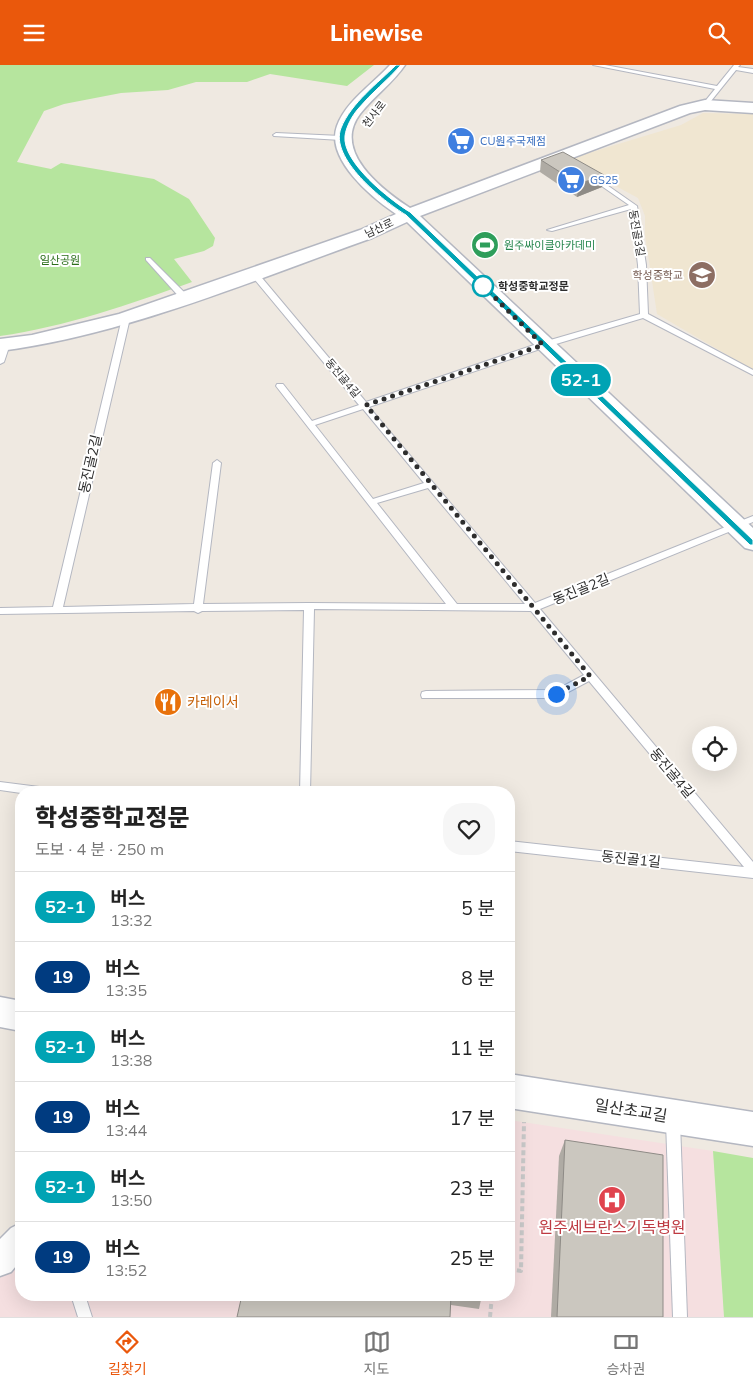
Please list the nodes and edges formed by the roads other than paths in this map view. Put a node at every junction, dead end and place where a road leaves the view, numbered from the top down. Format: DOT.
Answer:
graph roads {
  1 [pos="398,65"];
  2 [pos="414,65"];
  3 [pos="596,65"];
  4 [pos="735,66"];
  5 [pos="753,71"];
  6 [pos="719,88"];
  7 [pos="705,105"];
  8 [pos="753,108"];
  9 [pos="378,109"];
  10 [pos="276,135"];
  11 [pos="341,138"];
  12 [pos="587,174"];
  13 [pos="634,206"];
  14 [pos="408,214"];
  15 [pos="550,229"];
  16 [pos="148,259"];
  17 [pos="254,274"];
  18 [pos="185,297"];
  19 [pos="644,315"];
  20 [pos="126,318"];
  21 [pos="543,345"];
  22 [pos="2,350"];
  23 [pos="753,373"];
  24 [pos="280,386"];
  25 [pos="366,405"];
  26 [pos="310,424"];
  27 [pos="217,463"];
  28 [pos="430,484"];
  29 [pos="372,503"];
  30 [pos="744,522"];
  31 [pos="753,542"];
  32 [pos="309,606"];
  33 [pos="454,607"];
  34 [pos="533,609"];
  35 [pos="198,610"];
  36 [pos="0,611"];
  37 [pos="57,611"];
  38 [pos="590,676"];
  39 [pos="426,695"];
  40 [pos="0,786"];
  41 [pos="305,786"];
  42 [pos="15,788"];
  43 [pos="515,847"];
  44 [pos="753,872"];
  45 [pos="0,1012"];
  46 [pos="15,1015"];
  47 [pos="516,1103"];
  48 [pos="673,1116"];
  49 [pos="753,1129"];
  50 [pos="15,1245"];
  51 [pos="0,1261"];
  52 [pos="80,1301"];
  53 [pos="85,1317"];
  54 [pos="680,1317"];
  1 -- 11 [label="street, 천사로"];
  2 -- 9 [label="street, 천사로"];
  3 -- 6 [label="lane"];
  4 -- 5 [label="lane"];
  4 -- 6 [label="lane"];
  6 -- 7 [label="lane"];
  7 -- 8 [label="street, 남산로"];
  7 -- 14 [label="street, 남산로"];
  10 -- 11 [label="lane"];
  11 -- 14 [label="street, 천사로"];
  11 -- 14 [label="street, 천사로"];
  12 -- 13 [label="lane, 동진골3길"];
  13 -- 15 [label="lane"];
  13 -- 19 [label="lane, 동진골3길"];
  14 -- 17 [label="street, 남산로"];
  14 -- 21 [label="street, 천사로"];
  16 -- 18 [label="lane"];
  17 -- 18 [label="street, 남산로"];
  17 -- 25 [label="lane, 동진골4길"];
  18 -- 20 [label="street, 남산로"];
  19 -- 21 [label="lane"];
  19 -- 23 [label="lane"];
  20 -- 22 [label="street, 남산로"];
  20 -- 37 [label="lane, 동진골2길"];
  21 -- 25 [label="lane"];
  21 -- 30 [label="street, 천사로"];
  24 -- 26 [label="lane"];
  25 -- 26 [label="lane"];
  25 -- 28 [label="lane, 동진골4길"];
  26 -- 29 [label="lane"];
  27 -- 35 [label="lane"];
  28 -- 29 [label="lane"];
  28 -- 34 [label="lane, 동진골4길"];
  29 -- 33 [label="lane"];
  30 -- 31 [label="street, 천사로"];
  30 -- 34 [label="lane, 동진골2길"];
  32 -- 33 [label="lane, 동진골2길"];
  32 -- 35 [label="lane, 동진골2길"];
  32 -- 41 [label="lane"];
  33 -- 34 [label="lane, 동진골2길"];
  34 -- 38 [label="lane, 동진골4길"];
  35 -- 37 [label="lane, 동진골2길"];
  36 -- 37 [label="lane, 동진골2길"];
  38 -- 39 [label="lane"];
  38 -- 44 [label="lane, 동진골4길"];
  40 -- 42 [label="lane"];
  43 -- 44 [label="lane, 동진골1길"];
  45 -- 46 [label="street"];
  47 -- 48 [label="street, 일산초교길"];
  48 -- 49 [label="street, 일산초교길"];
  48 -- 54 [label="lane"];
  50 -- 51 [label="street"];
  52 -- 53 [label="lane"];
}
